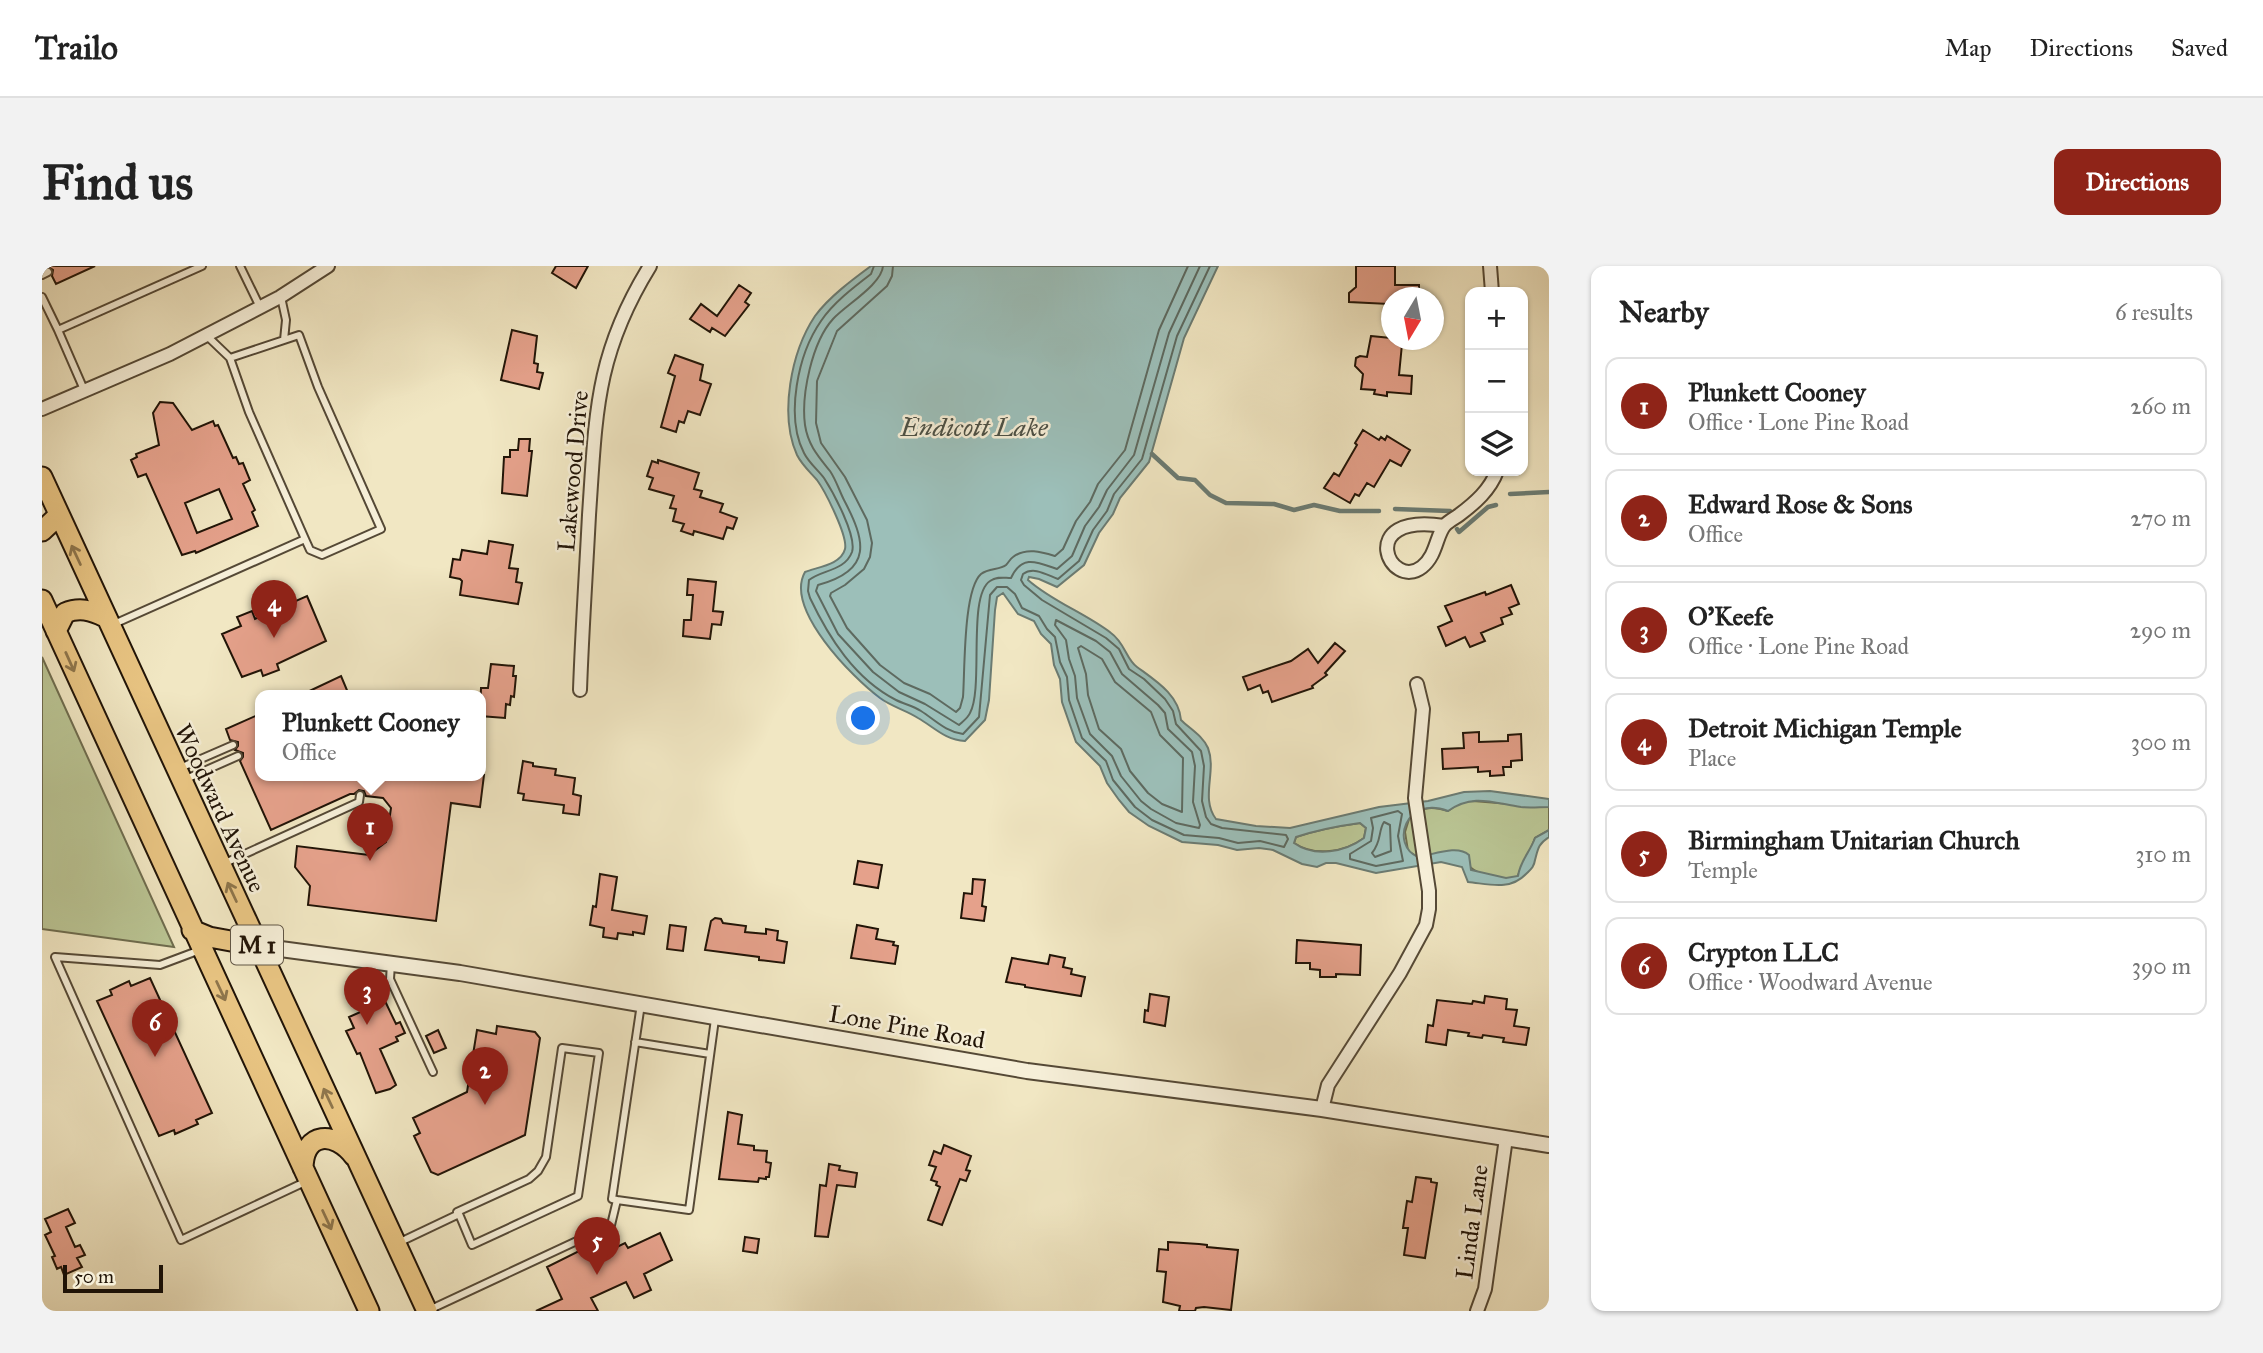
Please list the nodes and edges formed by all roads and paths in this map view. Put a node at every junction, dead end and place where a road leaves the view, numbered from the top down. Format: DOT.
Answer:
graph roads {
  1 [pos="202,266"];
  2 [pos="240,266"];
  3 [pos="328,266"];
  4 [pos="650,266"];
  5 [pos="1490,266"];
  6 [pos="1492,287"];
  7 [pos="42,297"];
  8 [pos="280,297"];
  9 [pos="260,307"];
  10 [pos="58,330"];
  11 [pos="206,335"];
  12 [pos="284,340"];
  13 [pos="230,358"];
  14 [pos="85,392"];
  15 [pos="42,410"];
  16 [pos="1495,476"];
  17 [pos="42,477"];
  18 [pos="58,516"];
  19 [pos="1444,526"];
  20 [pos="42,531"];
  21 [pos="305,539"];
  22 [pos="42,600"];
  23 [pos="107,621"];
  24 [pos="56,631"];
  25 [pos="1417,684"];
  26 [pos="580,690"];
  27 [pos="233,745"];
  28 [pos="238,756"];
  29 [pos="178,776"];
  30 [pos="360,795"];
  31 [pos="220,865"];
  32 [pos="192,930"];
  33 [pos="258,946"];
  34 [pos="201,950"];
  35 [pos="392,962"];
  36 [pos="641,1004"];
  37 [pos="715,1017"];
  38 [pos="635,1042"];
  39 [pos="710,1054"];
  40 [pos="433,1072"];
  41 [pos="1322,1109"];
  42 [pos="1506,1138"];
  43 [pos="1549,1145"];
  44 [pos="357,1160"];
  45 [pos="306,1174"];
  46 [pos="617,1199"];
  47 [pos="459,1214"];
  48 [pos="396,1244"];
  49 [pos="369,1311"];
  50 [pos="427,1311"];
  51 [pos="1477,1311"];
  1 -- 10 [label="lane"];
  2 -- 9 [label="lane"];
  3 -- 8 [label="street"];
  4 -- 26 [label="street, Lakewood Drive"];
  5 -- 6 [label="street"];
  7 -- 10 [label="lane"];
  8 -- 9 [label="street"];
  8 -- 12 [label="lane"];
  9 -- 11 [label="street"];
  10 -- 14 [label="lane"];
  11 -- 13 [label="lane"];
  11 -- 14 [label="street"];
  12 -- 13 [label="lane"];
  12 -- 21 [label="lane"];
  13 -- 21 [label="lane"];
  14 -- 15 [label="street"];
  16 -- 19 [label="street"];
  17 -- 18 [label="main road, Woodward Avenue / M 1"];
  18 -- 20 [label="main road"];
  23 -- 18 [label="main road, Woodward Avenue / M 1, one-way"];
  19 -- 19 [label="street"];
  21 -- 23 [label="lane"];
  22 -- 24 [label="main road, M 1"];
  23 -- 24 [label="main road"];
  23 -- 29 [label="main road, Woodward Avenue / M 1"];
  24 -- 32 [label="main road, M 1, one-way"];
  25 -- 41 [label="street"];
  27 -- 29 [label="lane"];
  28 -- 29 [label="lane"];
  29 -- 31 [label="main road, Woodward Avenue / M 1"];
  30 -- 31 [label="lane"];
  33 -- 31 [label="main road, Woodward Avenue / M 1, one-way"];
  32 -- 33 [label="main road"];
  32 -- 34 [label="main road, M 1"];
  33 -- 35 [label="street, Lone Pine Road"];
  44 -- 33 [label="main road, Woodward Avenue / M 1, one-way"];
  34 -- 45 [label="main road, M 1, one-way"];
  34 -- 45 [label="lane"];
  35 -- 36 [label="street, Lone Pine Road"];
  35 -- 40 [label="lane"];
  36 -- 37 [label="street, Lone Pine Road"];
  36 -- 38 [label="lane"];
  37 -- 39 [label="lane"];
  37 -- 41 [label="street, Lone Pine Road"];
  38 -- 39 [label="lane"];
  38 -- 46 [label="lane"];
  39 -- 46 [label="lane"];
  41 -- 42 [label="street, Lone Pine Road"];
  42 -- 43 [label="street, Lone Pine Road"];
  42 -- 51 [label="street, Linda Lane"];
  44 -- 45 [label="main road"];
  44 -- 48 [label="main road, Woodward Avenue / M 1"];
  45 -- 49 [label="main road, M 1, one-way"];
  46 -- 50 [label="lane"];
  47 -- 47 [label="lane"];
  47 -- 48 [label="lane"];
  48 -- 50 [label="main road, Woodward Avenue / M 1"];
}
